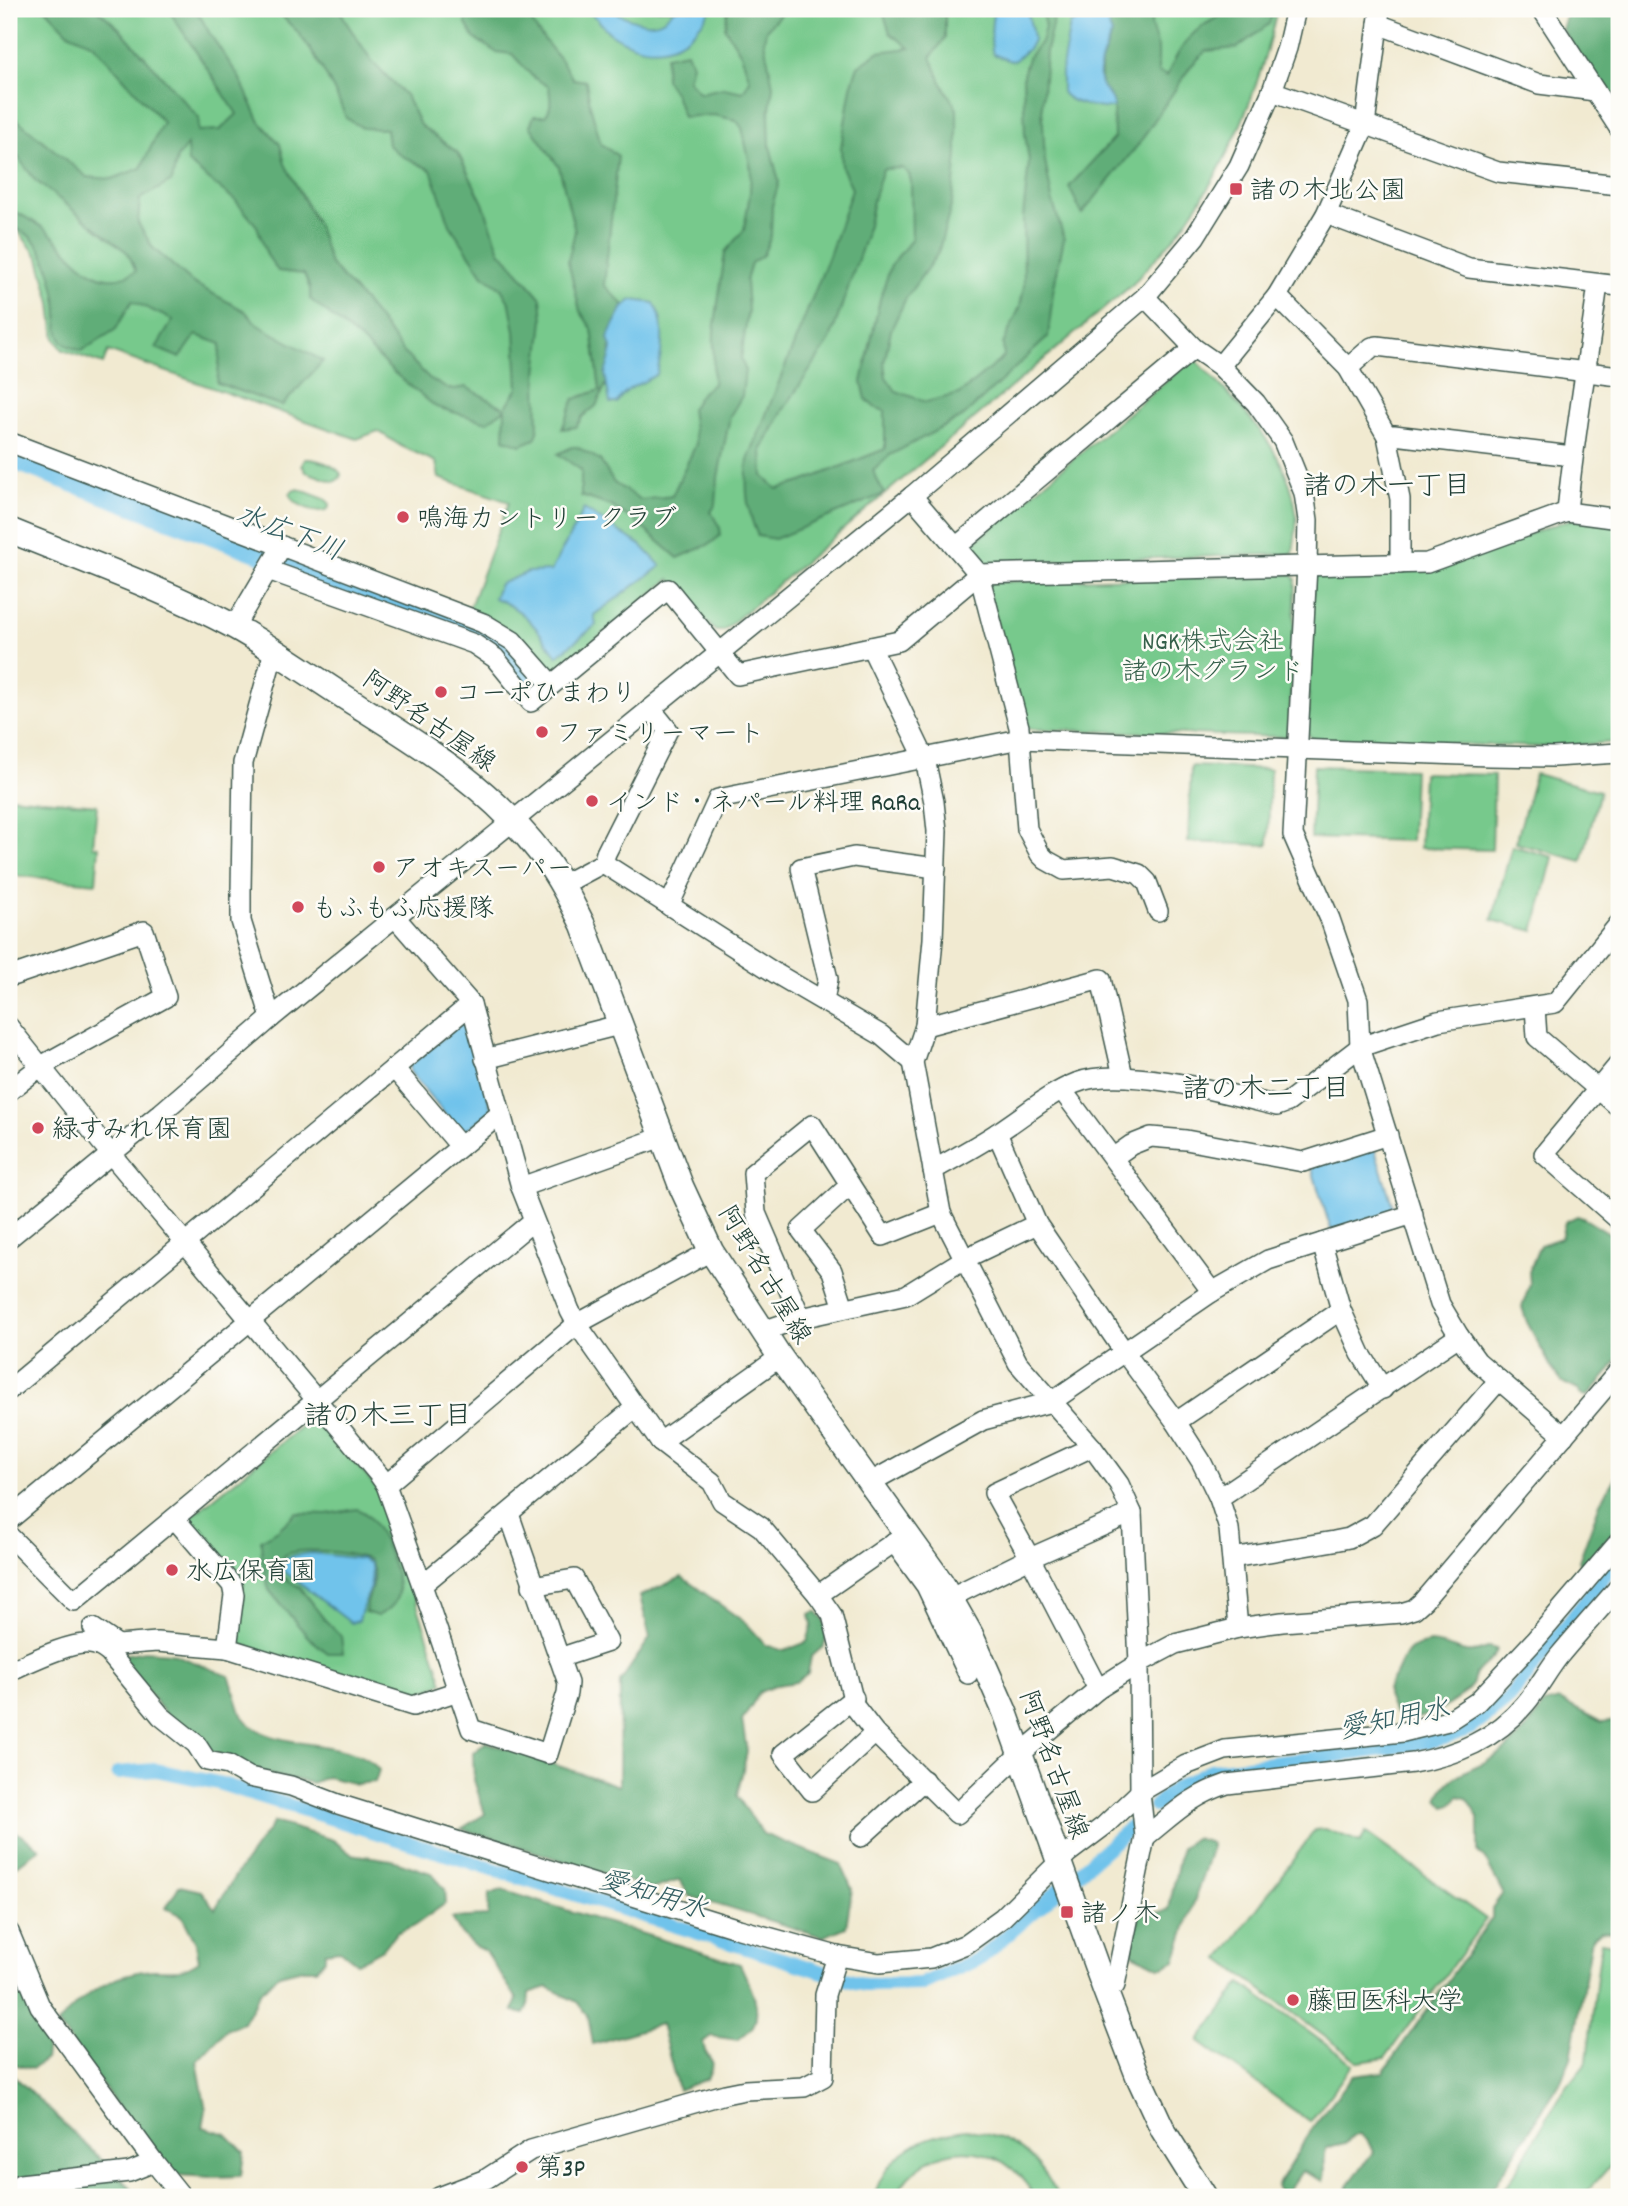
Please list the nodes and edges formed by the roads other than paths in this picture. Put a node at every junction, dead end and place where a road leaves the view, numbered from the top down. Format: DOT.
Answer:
graph roads {
  1 [pos="1296,9"];
  2 [pos="1542,9"];
  3 [pos="1379,17"];
  4 [pos="1272,91"];
  5 [pos="1595,91"];
  6 [pos="1365,125"];
  7 [pos="1619,128"];
  8 [pos="1619,185"];
  9 [pos="1326,214"];
  10 [pos="1598,284"];
  11 [pos="1619,286"];
  12 [pos="1277,296"];
  13 [pos="1145,297"];
  14 [pos="1194,348"];
  15 [pos="1220,366"];
  16 [pos="1348,368"];
  17 [pos="1586,372"];
  18 [pos="1619,376"];
  19 [pos="1387,436"];
  20 [pos="9,442"];
  21 [pos="1572,456"];
  22 [pos="912,496"];
  23 [pos="1567,512"];
  24 [pos="1619,519"];
  25 [pos="9,530"];
  26 [pos="956,547"];
  27 [pos="275,558"];
  28 [pos="1400,564"];
  29 [pos="1307,566"];
  30 [pos="979,574"];
  31 [pos="234,627"];
  32 [pos="871,647"];
  33 [pos="274,651"];
  34 [pos="721,652"];
  35 [pos="551,684"];
  36 [pos="651,709"];
  37 [pos="1020,739"];
  38 [pos="1298,749"];
  39 [pos="1619,753"];
  40 [pos="925,759"];
  41 [pos="514,821"];
  42 [pos="603,863"];
  43 [pos="936,867"];
  44 [pos="562,885"];
  45 [pos="669,906"];
  46 [pos="1158,911"];
  47 [pos="395,917"];
  48 [pos="1619,924"];
  49 [pos="9,977"];
  50 [pos="824,1002"];
  51 [pos="471,1004"];
  52 [pos="1535,1007"];
  53 [pos="271,1018"];
  54 [pos="619,1025"];
  55 [pos="925,1026"];
  56 [pos="9,1027"];
  57 [pos="1360,1047"];
  58 [pos="485,1059"];
  59 [pos="913,1062"];
  60 [pos="1619,1064"];
  61 [pos="41,1066"];
  62 [pos="394,1068"];
  63 [pos="1123,1076"];
  64 [pos="1597,1088"];
  65 [pos="1062,1090"];
  66 [pos="9,1091"];
  67 [pos="1619,1107"];
  68 [pos="500,1114"];
  69 [pos="997,1133"];
  70 [pos="1388,1135"];
  71 [pos="662,1137"];
  72 [pos="460,1146"];
  73 [pos="111,1153"];
  74 [pos="1114,1157"];
  75 [pos="933,1170"];
  76 [pos="850,1185"];
  77 [pos="521,1187"];
  78 [pos="942,1213"];
  79 [pos="1413,1214"];
  80 [pos="1619,1220"];
  81 [pos="533,1221"];
  82 [pos="1037,1224"];
  83 [pos="9,1238"];
  84 [pos="185,1241"];
  85 [pos="1322,1243"];
  86 [pos="710,1251"];
  87 [pos="966,1258"];
  88 [pos="1212,1292"];
  89 [pos="844,1308"];
  90 [pos="1341,1310"];
  91 [pos="801,1318"];
  92 [pos="250,1321"];
  93 [pos="577,1324"];
  94 [pos="763,1331"];
  95 [pos="1459,1336"];
  96 [pos="1125,1353"];
  97 [pos="780,1357"];
  98 [pos="1619,1371"];
  99 [pos="1499,1380"];
  100 [pos="1383,1389"];
  101 [pos="9,1390"];
  102 [pos="317,1400"];
  103 [pos="1051,1402"];
  104 [pos="635,1407"];
  105 [pos="1176,1422"];
  106 [pos="1563,1436"];
  107 [pos="660,1442"];
  108 [pos="1092,1447"];
  109 [pos="869,1483"];
  110 [pos="386,1485"];
  111 [pos="1219,1499"];
  112 [pos="1132,1513"];
  113 [pos="509,1514"];
  114 [pos="175,1519"];
  115 [pos="9,1520"];
  116 [pos="9,1536"];
  117 [pos="900,1538"];
  118 [pos="1619,1542"];
  119 [pos="1030,1558"];
  120 [pos="1232,1558"];
  121 [pos="422,1585"];
  122 [pos="532,1586"];
  123 [pos="1619,1587"];
  124 [pos="818,1595"];
  125 [pos="951,1598"];
  126 [pos="74,1601"];
  127 [pos="93,1628"];
  128 [pos="1238,1628"];
  129 [pos="1537,1640"];
  130 [pos="227,1648"];
  131 [pos="9,1656"];
  132 [pos="1556,1657"];
  133 [pos="559,1658"];
  134 [pos="1139,1663"];
  135 [pos="9,1671"];
  136 [pos="968,1674"];
  137 [pos="1098,1689"];
  138 [pos="458,1691"];
  139 [pos="854,1699"];
  140 [pos="875,1733"];
  141 [pos="1020,1754"];
  142 [pos="924,1780"];
  143 [pos="1140,1792"];
  144 [pos="861,1837"];
  145 [pos="1146,1837"];
  146 [pos="1060,1864"];
  147 [pos="9,1932"];
  148 [pos="836,1959"];
  149 [pos="1105,1990"];
  150 [pos="153,2162"];
  151 [pos="10,2197"];
  152 [pos="183,2197"];
  153 [pos="439,2197"];
  154 [pos="1205,2197"];
  1 -- 4 [label="street"];
  2 -- 5 [label="street"];
  3 -- 5 [label="street"];
  3 -- 6 [label="street"];
  4 -- 6 [label="street"];
  4 -- 13 [label="street"];
  5 -- 7 [label="street"];
  6 -- 8 [label="street"];
  6 -- 9 [label="street"];
  9 -- 10 [label="street"];
  9 -- 12 [label="street"];
  10 -- 11 [label="street"];
  10 -- 17 [label="street"];
  12 -- 15 [label="street"];
  12 -- 16 [label="street"];
  13 -- 14 [label="street"];
  13 -- 22 [label="street"];
  14 -- 15 [label="street"];
  14 -- 26 [label="street"];
  15 -- 29 [label="street"];
  16 -- 17 [label="street"];
  16 -- 19 [label="street"];
  17 -- 18 [label="street"];
  17 -- 21 [label="street"];
  19 -- 21 [label="street"];
  19 -- 28 [label="street"];
  20 -- 27 [label="street"];
  21 -- 23 [label="street"];
  22 -- 26 [label="street"];
  22 -- 34 [label="street"];
  23 -- 24 [label="street"];
  23 -- 28 [label="street"];
  25 -- 31 [label="main road, 阿野名古屋線"];
  26 -- 30 [label="street"];
  27 -- 31 [label="street"];
  27 -- 35 [label="street"];
  27 -- 35 [label="street"];
  28 -- 29 [label="street"];
  29 -- 30 [label="street"];
  29 -- 38 [label="street"];
  30 -- 32 [label="street"];
  30 -- 37 [label="street"];
  31 -- 33 [label="main road, 阿野名古屋線"];
  32 -- 34 [label="street"];
  32 -- 40 [label="street"];
  33 -- 41 [label="main road, 阿野名古屋線"];
  33 -- 53 [label="street"];
  34 -- 35 [label="street"];
  34 -- 36 [label="street"];
  36 -- 41 [label="street"];
  36 -- 42 [label="street"];
  37 -- 38 [label="street"];
  37 -- 40 [label="street"];
  37 -- 46 [label="street"];
  38 -- 39 [label="street"];
  38 -- 57 [label="street"];
  40 -- 43 [label="street"];
  40 -- 45 [label="street"];
  41 -- 44 [label="main road, 阿野名古屋線"];
  41 -- 47 [label="street"];
  42 -- 44 [label="street"];
  42 -- 45 [label="street"];
  43 -- 50 [label="street"];
  43 -- 55 [label="street"];
  44 -- 54 [label="main road, 阿野名古屋線"];
  45 -- 50 [label="street"];
  47 -- 51 [label="street"];
  47 -- 53 [label="street"];
  48 -- 52 [label="street"];
  49 -- 61 [label="street"];
  50 -- 59 [label="street"];
  51 -- 58 [label="street"];
  51 -- 62 [label="street"];
  52 -- 57 [label="street"];
  52 -- 64 [label="street"];
  53 -- 73 [label="street"];
  54 -- 58 [label="street"];
  54 -- 71 [label="main road, 阿野名古屋線"];
  55 -- 59 [label="street"];
  55 -- 63 [label="street"];
  56 -- 61 [label="street"];
  57 -- 63 [label="street"];
  57 -- 70 [label="street"];
  58 -- 68 [label="street"];
  59 -- 75 [label="street"];
  60 -- 64 [label="street"];
  61 -- 66 [label="street"];
  61 -- 73 [label="street"];
  62 -- 72 [label="street"];
  62 -- 84 [label="street"];
  63 -- 65 [label="street"];
  64 -- 67 [label="street"];
  64 -- 80 [label="street"];
  65 -- 69 [label="street"];
  65 -- 74 [label="street"];
  68 -- 72 [label="street"];
  68 -- 77 [label="street"];
  69 -- 75 [label="street"];
  69 -- 82 [label="street"];
  70 -- 74 [label="street"];
  70 -- 79 [label="street"];
  71 -- 77 [label="street"];
  71 -- 86 [label="main road, 阿野名古屋線"];
  72 -- 92 [label="street"];
  73 -- 83 [label="street"];
  73 -- 84 [label="street"];
  74 -- 88 [label="street"];
  75 -- 78 [label="street"];
  76 -- 78 [label="street"];
  76 -- 89 [label="street"];
  76 -- 91 [label="street"];
  77 -- 81 [label="street"];
  78 -- 87 [label="street"];
  79 -- 85 [label="street"];
  79 -- 95 [label="street"];
  81 -- 93 [label="street"];
  81 -- 102 [label="street"];
  82 -- 87 [label="street"];
  82 -- 96 [label="street"];
  84 -- 92 [label="street"];
  84 -- 101 [label="street"];
  85 -- 88 [label="street"];
  85 -- 90 [label="street"];
  86 -- 93 [label="street"];
  86 -- 94 [label="main road, 阿野名古屋線"];
  87 -- 89 [label="street"];
  87 -- 103 [label="street"];
  88 -- 96 [label="street"];
  89 -- 91 [label="street"];
  90 -- 100 [label="street"];
  90 -- 105 [label="street"];
  91 -- 94 [label="street"];
  92 -- 102 [label="street"];
  92 -- 115 [label="street"];
  93 -- 104 [label="street"];
  93 -- 110 [label="street"];
  94 -- 97 [label="main road, 阿野名古屋線"];
  95 -- 99 [label="street"];
  95 -- 100 [label="street"];
  96 -- 103 [label="street"];
  96 -- 105 [label="street"];
  97 -- 107 [label="street"];
  97 -- 109 [label="main road, 阿野名古屋線"];
  98 -- 106 [label="street"];
  99 -- 106 [label="street"];
  99 -- 120 [label="street"];
  100 -- 111 [label="street"];
  102 -- 110 [label="street"];
  102 -- 114 [label="street"];
  103 -- 108 [label="street"];
  103 -- 109 [label="street"];
  104 -- 107 [label="street"];
  104 -- 113 [label="street"];
  105 -- 111 [label="street"];
  106 -- 128 [label="street"];
  107 -- 124 [label="street"];
  108 -- 112 [label="street"];
  108 -- 119 [label="street"];
  109 -- 117 [label="main road, 阿野名古屋線"];
  110 -- 121 [label="street"];
  111 -- 120 [label="street"];
  112 -- 119 [label="street"];
  112 -- 134 [label="street"];
  113 -- 121 [label="street"];
  113 -- 122 [label="street"];
  114 -- 126 [label="street"];
  114 -- 130 [label="street"];
  116 -- 126 [label="street"];
  117 -- 124 [label="street"];
  117 -- 125 [label="main road, 阿野名古屋線"];
  117 -- 136 [label="street"];
  118 -- 129 [label="street"];
  119 -- 125 [label="street"];
  119 -- 137 [label="street"];
  120 -- 128 [label="street"];
  121 -- 138 [label="street"];
  122 -- 133 [label="street"];
  122 -- 133 [label="street"];
  123 -- 132 [label="street"];
  124 -- 139 [label="street"];
  125 -- 141 [label="main road, 阿野名古屋線"];
  126 -- 127 [label="street"];
  127 -- 130 [label="street"];
  127 -- 131 [label="street"];
  128 -- 134 [label="street"];
  129 -- 132 [label="street"];
  129 -- 143 [label="street"];
  130 -- 138 [label="street"];
  132 -- 145 [label="street"];
  133 -- 138 [label="street"];
  134 -- 137 [label="street"];
  134 -- 143 [label="street"];
  135 -- 148 [label="street"];
  137 -- 141 [label="street"];
  139 -- 140 [label="street"];
  139 -- 140 [label="street"];
  140 -- 142 [label="street"];
  141 -- 142 [label="street"];
  141 -- 146 [label="main road, 阿野名古屋線"];
  142 -- 144 [label="street"];
  143 -- 145 [label="street"];
  143 -- 146 [label="street"];
  145 -- 149 [label="street"];
  146 -- 148 [label="street"];
  146 -- 149 [label="main road, 阿野名古屋線"];
  147 -- 150 [label="street"];
  148 -- 153 [label="street"];
  149 -- 154 [label="main road, 阿野名古屋線"];
  150 -- 151 [label="street"];
  150 -- 152 [label="street"];
}
